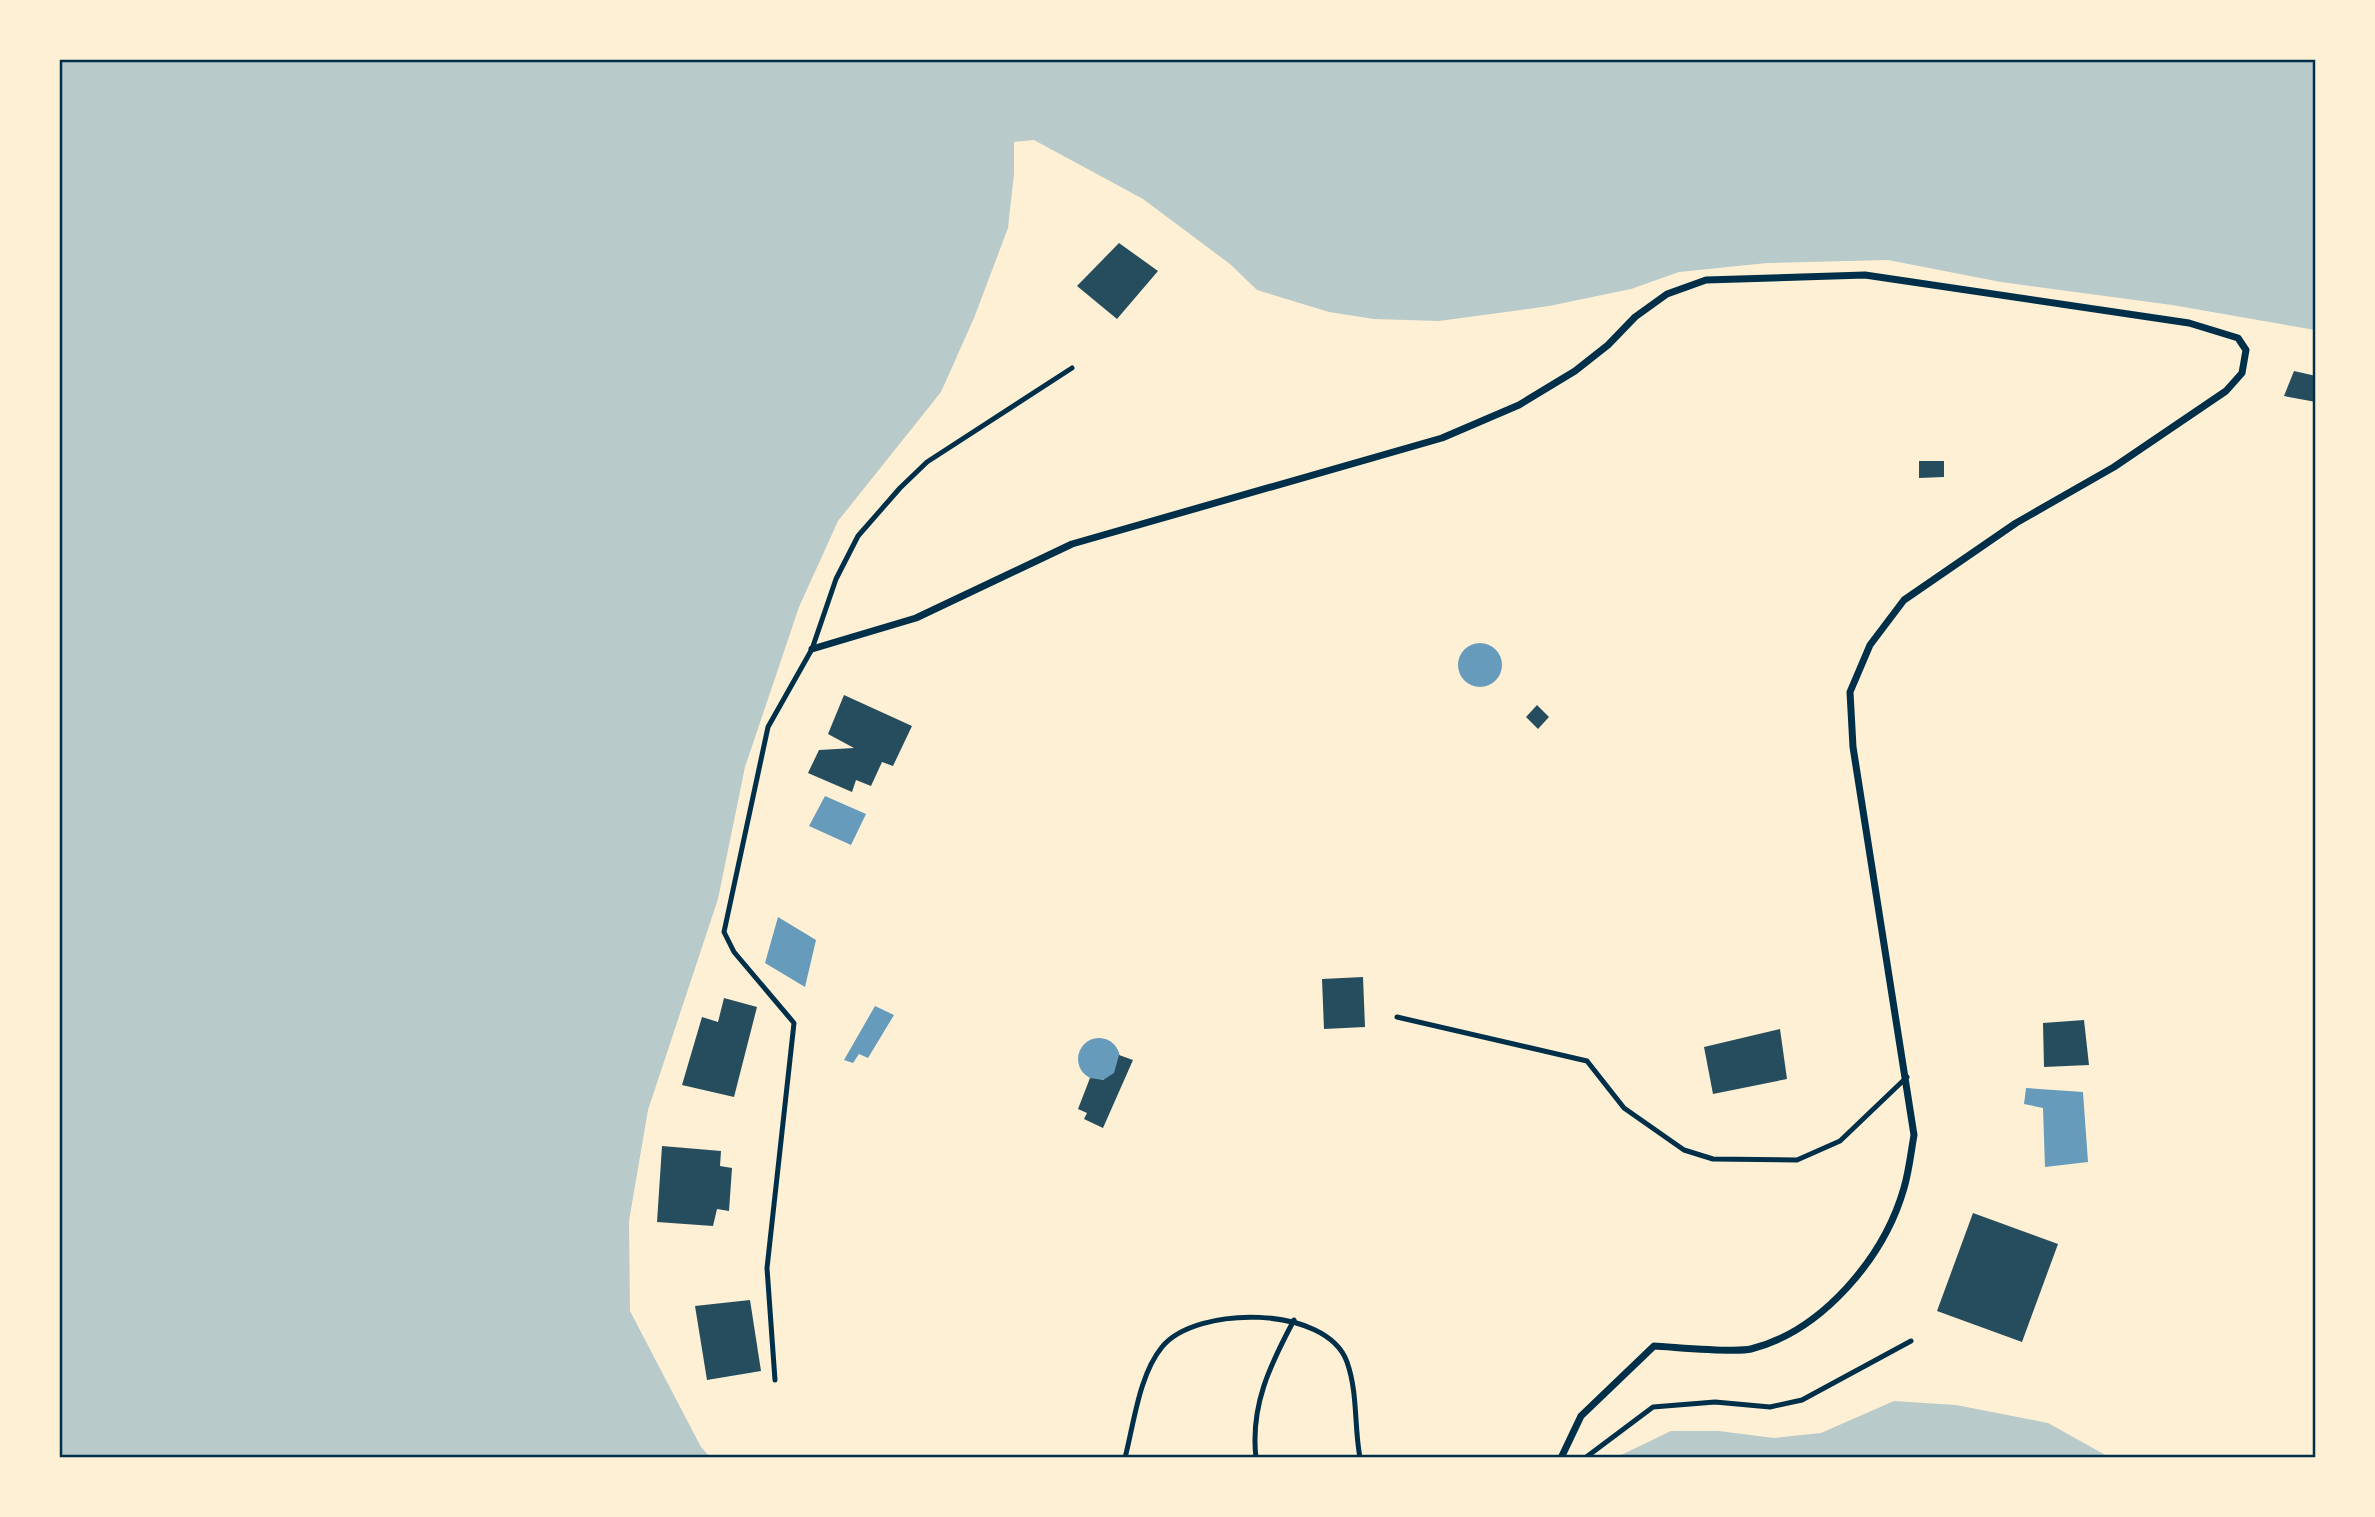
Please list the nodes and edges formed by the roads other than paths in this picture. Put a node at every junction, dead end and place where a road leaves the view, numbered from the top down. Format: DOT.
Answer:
graph roads {
  1 [pos="1072,368"];
  2 [pos="812,649"];
  3 [pos="1397,1017"];
  4 [pos="1907,1077"];
  5 [pos="1294,1320"];
  6 [pos="1911,1341"];
  7 [pos="775,1380"];
  8 [pos="1125,1458"];
  9 [pos="1256,1458"];
  10 [pos="1360,1458"];
  11 [pos="1561,1458"];
  12 [pos="1585,1458"];
  1 -- 2 [label="lane"];
  2 -- 4 [label="street"];
  2 -- 7 [label="lane"];
  3 -- 4 [label="lane"];
  4 -- 11 [label="street"];
  5 -- 8 [label="lane"];
  5 -- 9 [label="lane"];
  5 -- 10 [label="lane"];
  6 -- 12 [label="lane"];
}
